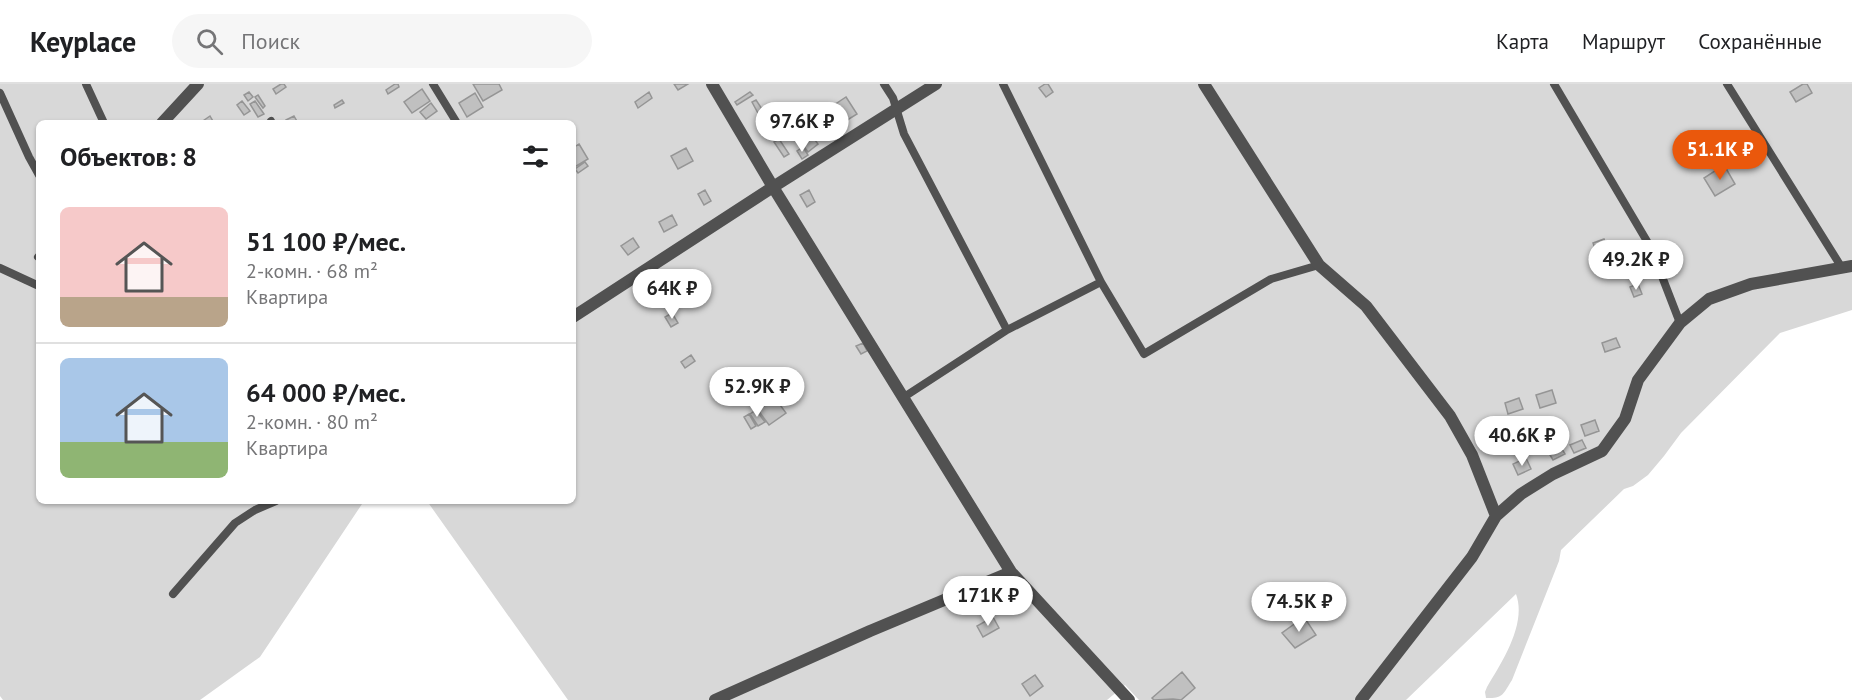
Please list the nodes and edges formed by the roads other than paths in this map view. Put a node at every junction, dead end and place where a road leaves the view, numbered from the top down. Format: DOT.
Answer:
graph roads {
  1 [pos="86,84"];
  2 [pos="198,84"];
  3 [pos="433,84"];
  4 [pos="712,84"];
  5 [pos="884,84"];
  6 [pos="936,84"];
  7 [pos="1003,84"];
  8 [pos="1204,84"];
  9 [pos="1554,84"];
  10 [pos="1727,84"];
  11 [pos="0,93"];
  12 [pos="897,109"];
  13 [pos="103,120"];
  14 [pos="165,120"];
  15 [pos="454,120"];
  16 [pos="36,170"];
  17 [pos="773,187"];
  18 [pos="1319,265"];
  19 [pos="0,267"];
  20 [pos="1847,267"];
  21 [pos="1101,282"];
  22 [pos="36,285"];
  23 [pos="576,312"];
  24 [pos="1680,323"];
  25 [pos="1007,330"];
  26 [pos="904,397"];
  27 [pos="269,504"];
  28 [pos="1496,516"];
  29 [pos="1011,572"];
  30 [pos="173,594"];
  31 [pos="715,700"];
  32 [pos="1129,700"];
  33 [pos="1361,700"];
  1 -- 13 [label="lane"];
  2 -- 14 [label="street"];
  3 -- 15 [label="lane"];
  4 -- 17 [label="street"];
  5 -- 12 [label="lane"];
  6 -- 12 [label="street"];
  7 -- 21 [label="lane"];
  8 -- 18 [label="street"];
  9 -- 24 [label="lane"];
  10 -- 20 [label="lane"];
  11 -- 16 [label="lane"];
  12 -- 17 [label="street"];
  12 -- 25 [label="lane"];
  17 -- 23 [label="street"];
  17 -- 26 [label="street"];
  18 -- 21 [label="lane"];
  18 -- 28 [label="street"];
  19 -- 22 [label="lane"];
  20 -- 24 [label="street"];
  21 -- 25 [label="lane"];
  24 -- 28 [label="street"];
  25 -- 26 [label="lane"];
  26 -- 29 [label="street"];
  27 -- 30 [label="lane"];
  28 -- 33 [label="street"];
  29 -- 31 [label="street"];
  29 -- 32 [label="street"];
}
